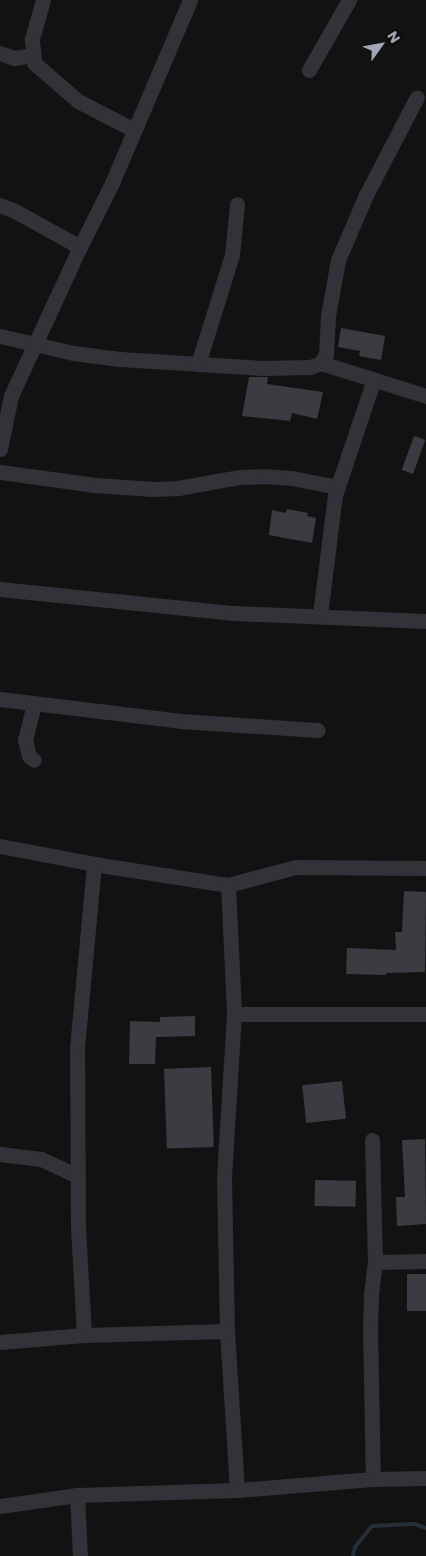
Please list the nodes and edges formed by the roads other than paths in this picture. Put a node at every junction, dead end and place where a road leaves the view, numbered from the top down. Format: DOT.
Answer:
graph roads {
  1 [pos="43,0"];
  2 [pos="190,0"];
  3 [pos="348,0"];
  4 [pos="0,53"];
  5 [pos="32,55"];
  6 [pos="309,70"];
  7 [pos="418,96"];
  8 [pos="134,130"];
  9 [pos="237,204"];
  10 [pos="0,205"];
  11 [pos="80,247"];
  12 [pos="0,336"];
  13 [pos="34,344"];
  14 [pos="321,363"];
  15 [pos="198,364"];
  16 [pos="374,379"];
  17 [pos="426,396"];
  18 [pos="0,449"];
  19 [pos="0,472"];
  20 [pos="338,487"];
  21 [pos="0,589"];
  22 [pos="320,615"];
  23 [pos="426,621"];
  24 [pos="0,699"];
  25 [pos="34,704"];
  26 [pos="318,730"];
  27 [pos="34,760"];
  28 [pos="0,846"];
  29 [pos="94,864"];
  30 [pos="426,868"];
  31 [pos="228,885"];
  32 [pos="234,1014"];
  33 [pos="426,1014"];
  34 [pos="372,1140"];
  35 [pos="0,1154"];
  36 [pos="77,1176"];
  37 [pos="426,1261"];
  38 [pos="375,1262"];
  39 [pos="227,1331"];
  40 [pos="84,1334"];
  41 [pos="0,1342"];
  42 [pos="373,1478"];
  43 [pos="426,1478"];
  44 [pos="237,1490"];
  45 [pos="77,1495"];
  46 [pos="0,1506"];
  47 [pos="80,1556"];
  1 -- 5 [label="street"];
  2 -- 8 [label="street"];
  3 -- 6 [label="street"];
  4 -- 5 [label="street"];
  5 -- 8 [label="street"];
  7 -- 14 [label="street"];
  8 -- 11 [label="street"];
  9 -- 15 [label="street"];
  10 -- 11 [label="street"];
  11 -- 13 [label="street"];
  12 -- 13 [label="street"];
  13 -- 15 [label="street"];
  13 -- 18 [label="street"];
  14 -- 15 [label="street"];
  14 -- 16 [label="street"];
  16 -- 17 [label="street"];
  16 -- 20 [label="street"];
  19 -- 20 [label="street"];
  20 -- 22 [label="street"];
  21 -- 22 [label="street"];
  22 -- 23 [label="street"];
  24 -- 25 [label="street"];
  25 -- 26 [label="street"];
  25 -- 27 [label="street"];
  28 -- 29 [label="street"];
  29 -- 31 [label="street"];
  29 -- 36 [label="street"];
  30 -- 31 [label="street"];
  31 -- 32 [label="street"];
  32 -- 33 [label="street"];
  32 -- 39 [label="street"];
  34 -- 38 [label="street"];
  35 -- 36 [label="street"];
  36 -- 40 [label="street"];
  37 -- 38 [label="street"];
  38 -- 42 [label="street"];
  39 -- 40 [label="street"];
  39 -- 44 [label="street"];
  40 -- 41 [label="street"];
  42 -- 43 [label="street"];
  42 -- 44 [label="street"];
  44 -- 45 [label="street"];
  45 -- 46 [label="street"];
  45 -- 47 [label="street"];
}
